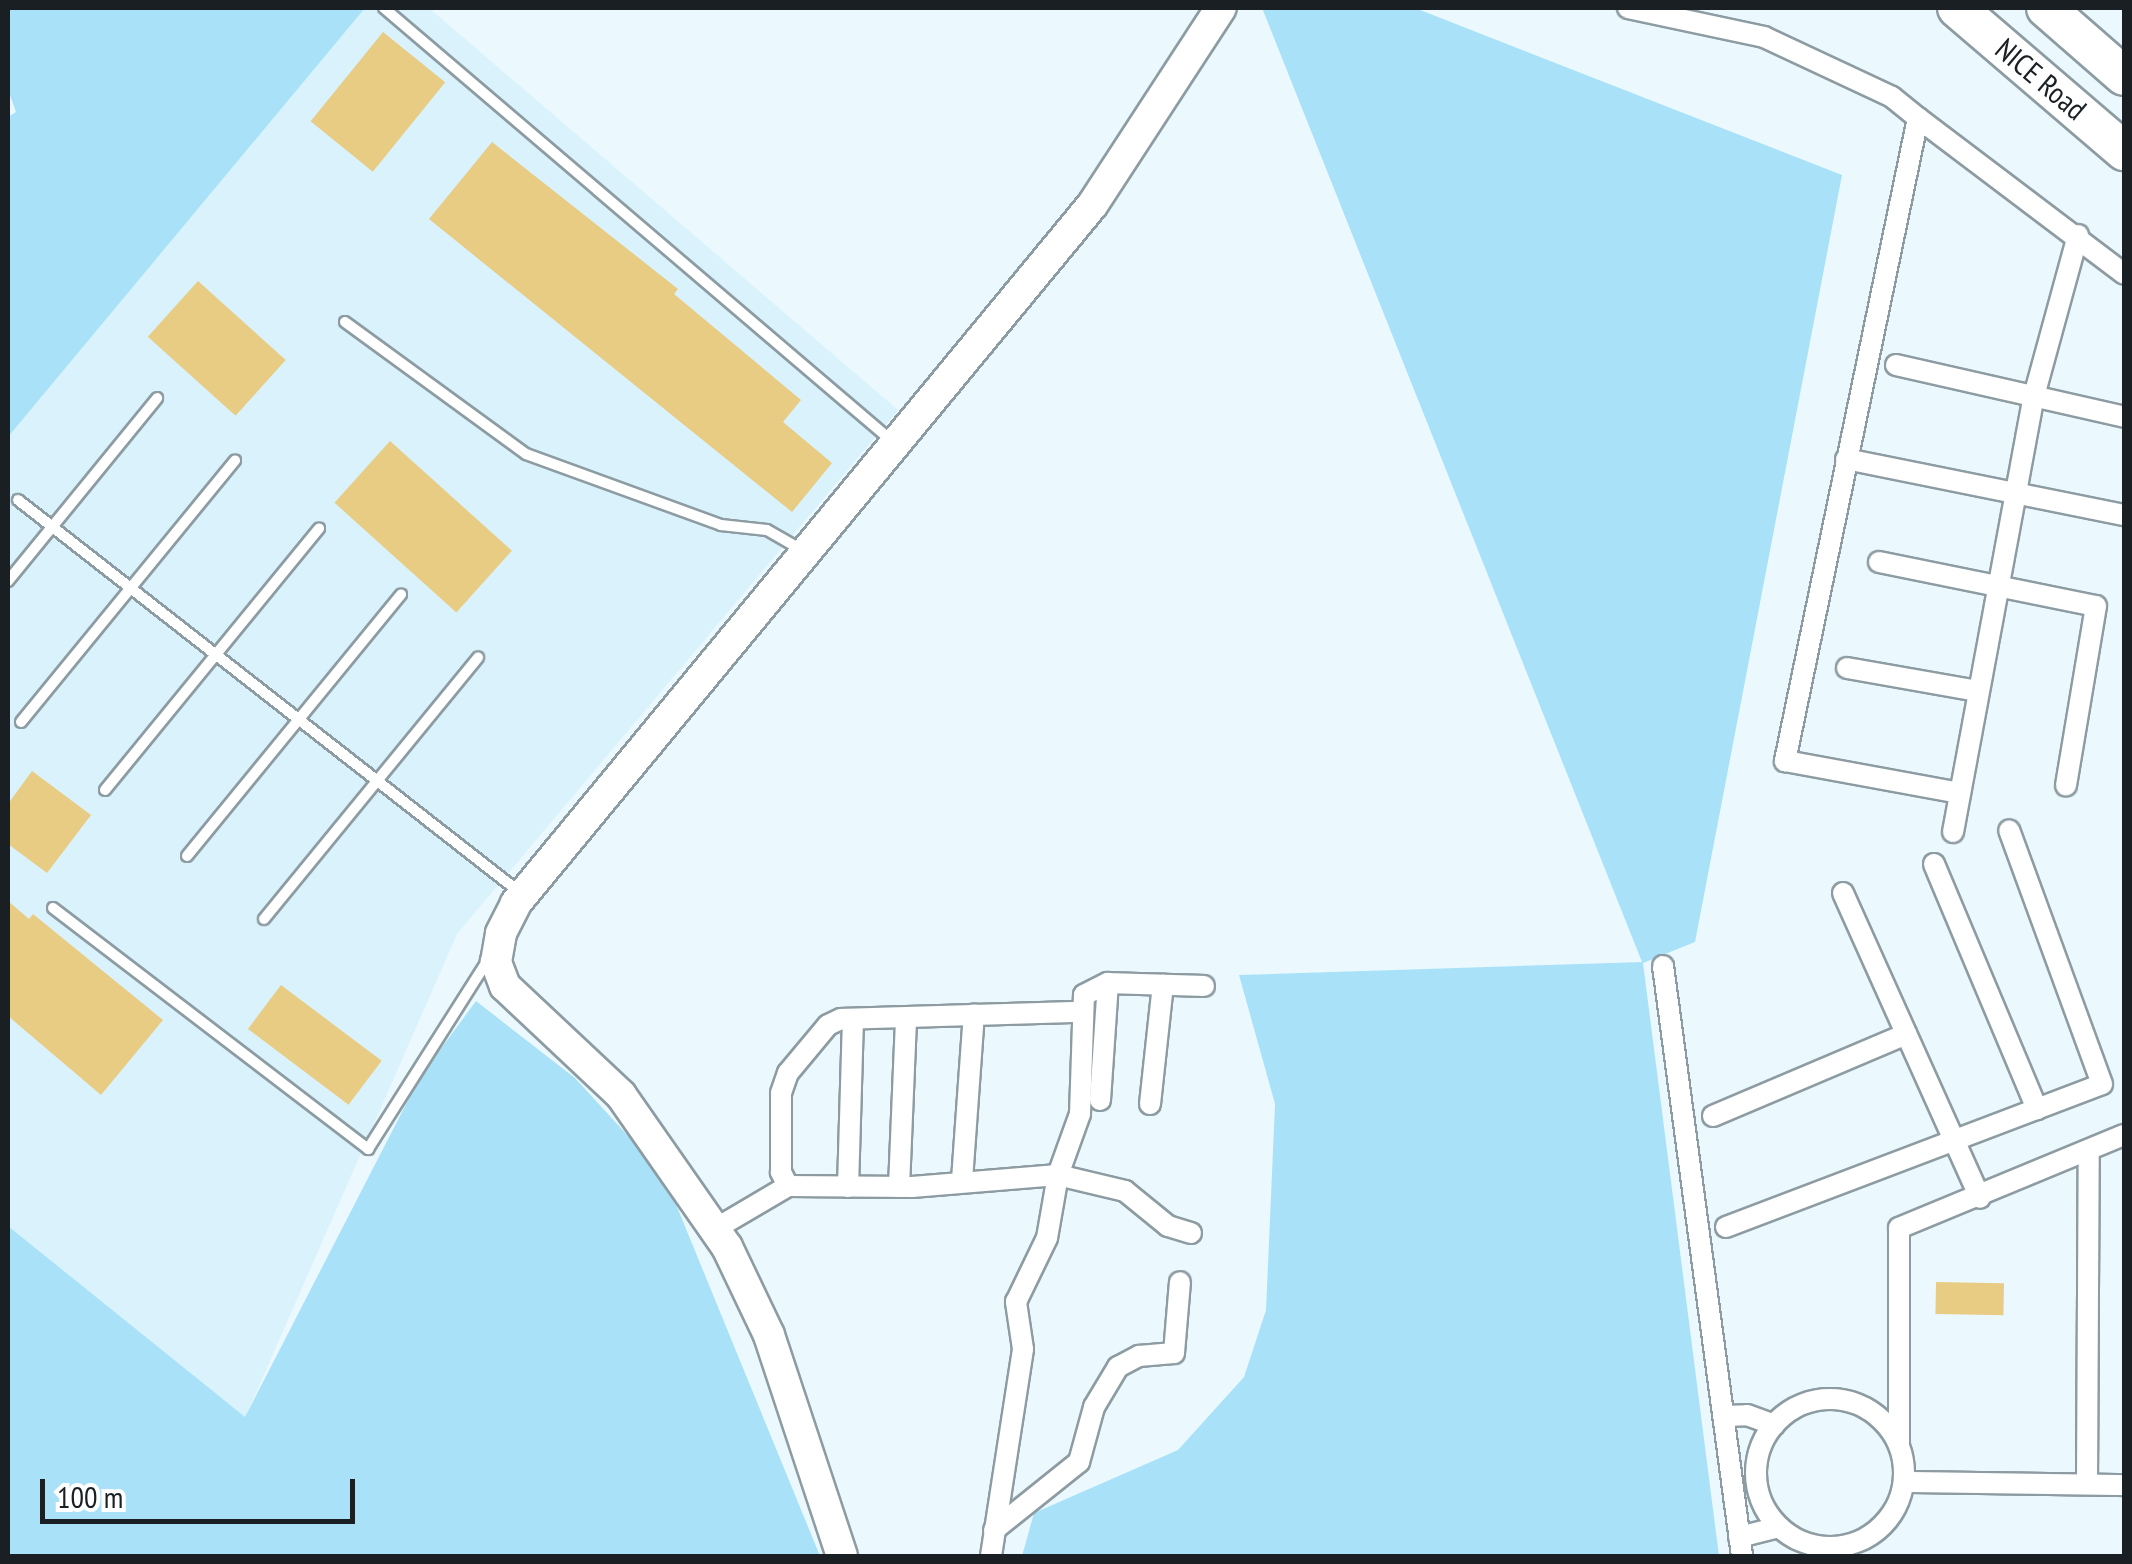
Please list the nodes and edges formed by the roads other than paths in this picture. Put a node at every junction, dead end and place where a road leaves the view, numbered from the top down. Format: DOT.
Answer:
graph roads {
  1 [pos="384,8"];
  2 [pos="1221,8"];
  3 [pos="1628,8"];
  4 [pos="1957,8"];
  5 [pos="2046,8"];
  6 [pos="2124,76"];
  7 [pos="1918,118"];
  8 [pos="2124,150"];
  9 [pos="2078,235"];
  10 [pos="2124,274"];
  11 [pos="345,322"];
  12 [pos="1896,364"];
  13 [pos="2034,396"];
  14 [pos="157,398"];
  15 [pos="2124,416"];
  16 [pos="895,444"];
  17 [pos="1846,459"];
  18 [pos="235,461"];
  19 [pos="2015,493"];
  20 [pos="18,500"];
  21 [pos="2124,515"];
  22 [pos="52,526"];
  23 [pos="319,529"];
  24 [pos="806,552"];
  25 [pos="1880,562"];
  26 [pos="8,581"];
  27 [pos="1997,586"];
  28 [pos="131,588"];
  29 [pos="401,595"];
  30 [pos="216,655"];
  31 [pos="478,658"];
  32 [pos="1847,668"];
  33 [pos="1977,691"];
  34 [pos="299,720"];
  35 [pos="21,722"];
  36 [pos="377,780"];
  37 [pos="2066,786"];
  38 [pos="106,790"];
  39 [pos="1960,794"];
  40 [pos="2009,830"];
  41 [pos="1954,832"];
  42 [pos="187,856"];
  43 [pos="1934,864"];
  44 [pos="1842,893"];
  45 [pos="523,894"];
  46 [pos="52,908"];
  47 [pos="264,919"];
  48 [pos="498,946"];
  49 [pos="1663,966"];
  50 [pos="1108,983"];
  51 [pos="1163,985"];
  52 [pos="1204,986"];
  53 [pos="1080,1012"];
  54 [pos="974,1014"];
  55 [pos="906,1017"];
  56 [pos="853,1019"];
  57 [pos="1906,1034"];
  58 [pos="1100,1100"];
  59 [pos="1150,1104"];
  60 [pos="2037,1109"];
  61 [pos="1713,1116"];
  62 [pos="2124,1135"];
  63 [pos="1954,1140"];
  64 [pos="2089,1151"];
  65 [pos="1058,1175"];
  66 [pos="962,1180"];
  67 [pos="788,1186"];
  68 [pos="848,1187"];
  69 [pos="899,1187"];
  70 [pos="1980,1198"];
  71 [pos="1726,1227"];
  72 [pos="715,1229"];
  73 [pos="1191,1233"];
  74 [pos="1180,1282"];
  75 [pos="1724,1416"];
  76 [pos="1774,1425"];
  77 [pos="1899,1444"];
  78 [pos="1904,1482"];
  79 [pos="2088,1484"];
  80 [pos="2124,1485"];
  81 [pos="1779,1527"];
  82 [pos="994,1530"];
  83 [pos="1740,1547"];
  84 [pos="1823,1552"];
  85 [pos="842,1556"];
  86 [pos="992,1556"];
  1 -- 16 [label="lane"];
  2 -- 16 [label="street"];
  3 -- 7 [label="street"];
  4 -- 8 [label="highway, NICE Road"];
  5 -- 6 [label="highway, NICE Road"];
  7 -- 9 [label="street"];
  7 -- 17 [label="street"];
  9 -- 10 [label="street"];
  9 -- 13 [label="street"];
  11 -- 24 [label="lane"];
  12 -- 13 [label="street"];
  13 -- 15 [label="street"];
  13 -- 19 [label="street"];
  14 -- 22 [label="lane"];
  16 -- 24 [label="street"];
  17 -- 19 [label="street"];
  17 -- 39 [label="street"];
  18 -- 28 [label="lane"];
  19 -- 21 [label="street"];
  19 -- 27 [label="street"];
  20 -- 22 [label="lane"];
  22 -- 26 [label="lane"];
  22 -- 28 [label="lane"];
  23 -- 30 [label="lane"];
  24 -- 45 [label="street"];
  25 -- 27 [label="street"];
  27 -- 33 [label="street"];
  27 -- 37 [label="street"];
  28 -- 30 [label="lane"];
  28 -- 35 [label="lane"];
  29 -- 34 [label="lane"];
  30 -- 34 [label="lane"];
  30 -- 38 [label="lane"];
  31 -- 36 [label="lane"];
  32 -- 33 [label="street"];
  33 -- 39 [label="street"];
  34 -- 36 [label="lane"];
  34 -- 42 [label="lane"];
  36 -- 45 [label="lane"];
  36 -- 47 [label="lane"];
  39 -- 41 [label="street"];
  40 -- 60 [label="street"];
  43 -- 60 [label="street"];
  44 -- 57 [label="street"];
  45 -- 48 [label="street"];
  46 -- 48 [label="lane"];
  48 -- 72 [label="street"];
  49 -- 75 [label="street"];
  50 -- 51 [label="street"];
  50 -- 53 [label="street"];
  50 -- 58 [label="street"];
  51 -- 52 [label="street"];
  51 -- 59 [label="street"];
  53 -- 54 [label="street"];
  53 -- 65 [label="street"];
  54 -- 55 [label="street"];
  54 -- 66 [label="street"];
  55 -- 56 [label="street"];
  55 -- 69 [label="street"];
  56 -- 67 [label="street"];
  56 -- 68 [label="street"];
  57 -- 61 [label="street"];
  57 -- 63 [label="street"];
  60 -- 63 [label="street"];
  62 -- 64 [label="street"];
  63 -- 70 [label="street"];
  63 -- 71 [label="street"];
  64 -- 70 [label="street"];
  64 -- 79 [label="street"];
  65 -- 66 [label="street"];
  65 -- 73 [label="street"];
  65 -- 82 [label="street"];
  66 -- 69 [label="street"];
  67 -- 68 [label="street"];
  67 -- 72 [label="street"];
  68 -- 69 [label="street"];
  70 -- 77 [label="street"];
  72 -- 85 [label="street"];
  74 -- 82 [label="street"];
  75 -- 76 [label="street"];
  75 -- 83 [label="street"];
  76 -- 77 [label="street"];
  76 -- 81 [label="street"];
  77 -- 78 [label="street"];
  78 -- 79 [label="street"];
  78 -- 84 [label="street"];
  79 -- 80 [label="street"];
  81 -- 83 [label="street"];
  81 -- 84 [label="street"];
  82 -- 86 [label="street"];
}
